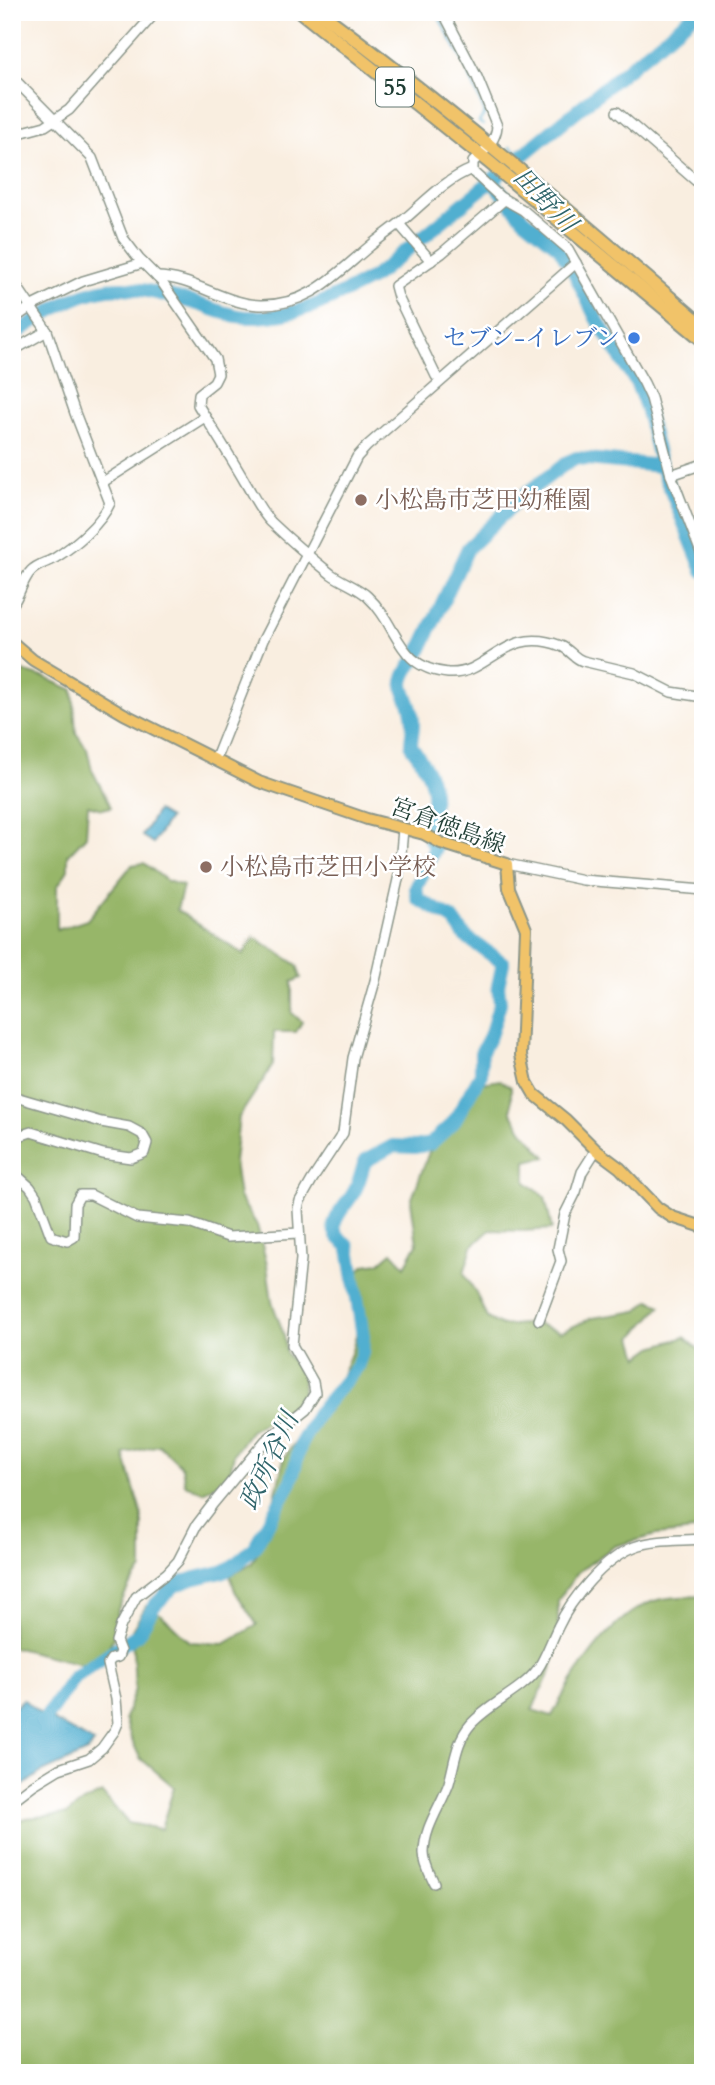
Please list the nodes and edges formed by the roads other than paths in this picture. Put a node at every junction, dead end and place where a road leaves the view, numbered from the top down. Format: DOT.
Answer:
graph roads {
  1 [pos="156,12"];
  2 [pos="301,12"];
  3 [pos="319,12"];
  4 [pos="443,12"];
  5 [pos="12,77"];
  6 [pos="617,112"];
  7 [pos="54,121"];
  8 [pos="12,135"];
  9 [pos="489,154"];
  10 [pos="474,172"];
  11 [pos="703,187"];
  12 [pos="502,199"];
  13 [pos="401,226"];
  14 [pos="428,258"];
  15 [pos="143,263"];
  16 [pos="572,265"];
  17 [pos="12,279"];
  18 [pos="159,279"];
  19 [pos="33,309"];
  20 [pos="12,320"];
  21 [pos="703,326"];
  22 [pos="46,328"];
  23 [pos="703,340"];
  24 [pos="12,351"];
  25 [pos="441,380"];
  26 [pos="205,416"];
  27 [pos="703,464"];
  28 [pos="671,475"];
  29 [pos="103,482"];
  30 [pos="307,552"];
  31 [pos="703,558"];
  32 [pos="12,605"];
  33 [pos="12,642"];
  34 [pos="703,697"];
  35 [pos="216,758"];
  36 [pos="403,829"];
  37 [pos="507,864"];
  38 [pos="703,890"];
  39 [pos="12,1096"];
  40 [pos="12,1142"];
  41 [pos="596,1150"];
  42 [pos="12,1171"];
  43 [pos="703,1227"];
  44 [pos="299,1233"];
  45 [pos="539,1320"];
  46 [pos="703,1539"];
  47 [pos="12,1801"];
  48 [pos="433,1883"];
  1 -- 7 [label="street"];
  2 -- 9 [label="highway, 55"];
  3 -- 9 [label="highway, 55"];
  4 -- 9 [label="street"];
  5 -- 7 [label="street"];
  6 -- 11 [label="street"];
  7 -- 8 [label="street"];
  7 -- 15 [label="street"];
  9 -- 10 [label="street"];
  9 -- 21 [label="highway, 55"];
  9 -- 23 [label="highway, 55"];
  10 -- 12 [label="street"];
  10 -- 13 [label="street"];
  12 -- 14 [label="street"];
  12 -- 16 [label="street"];
  13 -- 14 [label="street"];
  13 -- 18 [label="street"];
  14 -- 25 [label="street"];
  15 -- 18 [label="street"];
  15 -- 19 [label="street"];
  16 -- 25 [label="street"];
  16 -- 28 [label="street"];
  17 -- 19 [label="street"];
  18 -- 26 [label="street"];
  19 -- 20 [label="street"];
  19 -- 22 [label="street"];
  22 -- 24 [label="street"];
  22 -- 29 [label="street"];
  25 -- 30 [label="street"];
  26 -- 29 [label="street"];
  26 -- 30 [label="street"];
  27 -- 28 [label="street"];
  28 -- 31 [label="street"];
  29 -- 32 [label="street"];
  30 -- 34 [label="street"];
  30 -- 35 [label="street"];
  33 -- 35 [label="main road, 宮倉徳島線"];
  35 -- 36 [label="main road, 宮倉徳島線"];
  36 -- 37 [label="main road, 宮倉徳島線"];
  36 -- 44 [label="street"];
  37 -- 38 [label="street"];
  37 -- 41 [label="main road, 宮倉徳島線"];
  39 -- 40 [label="street"];
  41 -- 43 [label="main road, 宮倉徳島線"];
  41 -- 45 [label="street"];
  42 -- 44 [label="street"];
  44 -- 47 [label="street"];
  46 -- 48 [label="street"];
}
